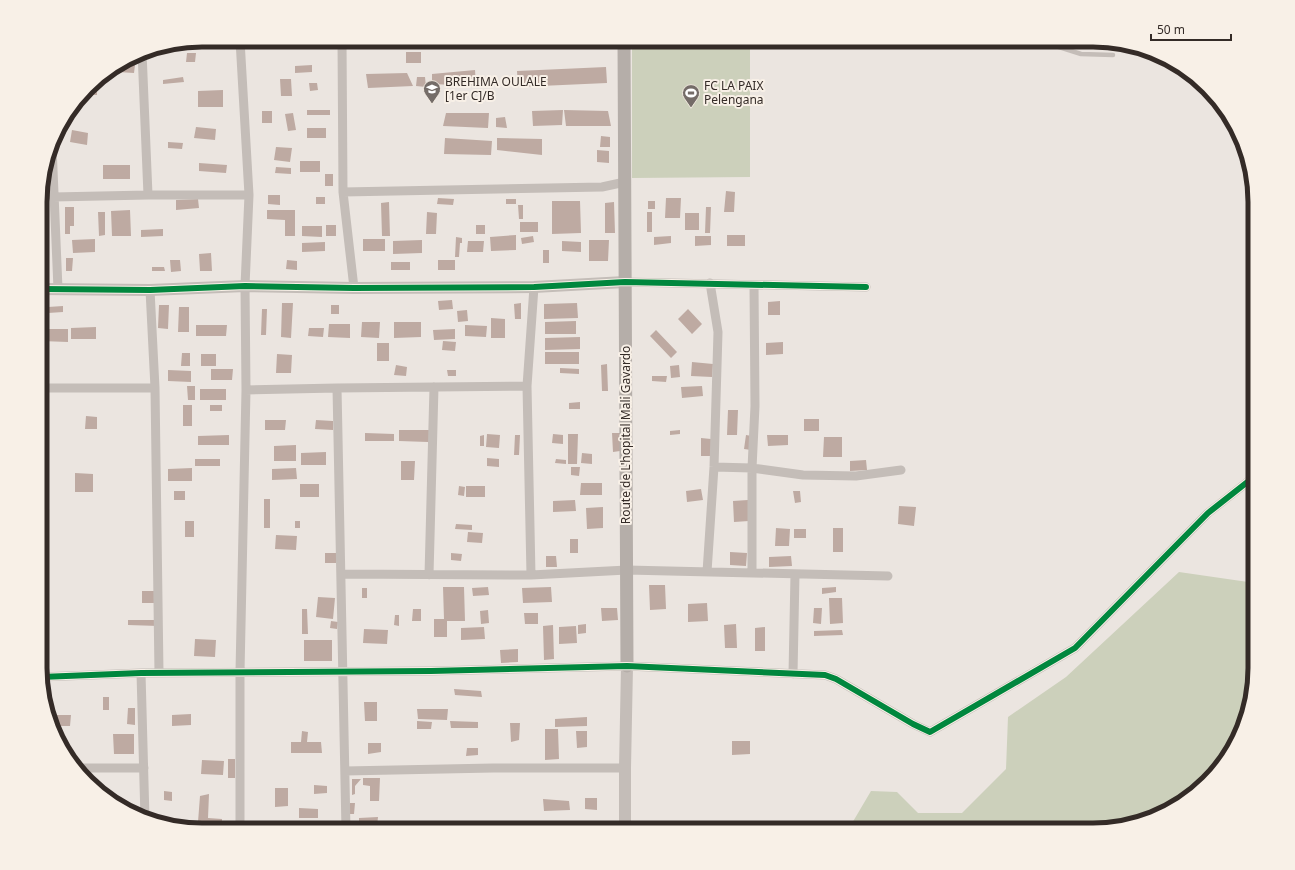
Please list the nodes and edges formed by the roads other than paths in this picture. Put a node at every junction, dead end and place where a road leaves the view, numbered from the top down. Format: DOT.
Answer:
graph roads {
  1 [pos="240,47"];
  2 [pos="342,47"];
  3 [pos="624,47"];
  4 [pos="1059,47"];
  5 [pos="1113,56"];
  6 [pos="142,59"];
  7 [pos="52,161"];
  8 [pos="625,182"];
  9 [pos="343,192"];
  10 [pos="148,195"];
  11 [pos="249,195"];
  12 [pos="53,197"];
  13 [pos="626,282"];
  14 [pos="710,284"];
  15 [pos="754,284"];
  16 [pos="244,286"];
  17 [pos="534,287"];
  18 [pos="866,287"];
  19 [pos="354,288"];
  20 [pos="47,289"];
  21 [pos="58,289"];
  22 [pos="150,290"];
  23 [pos="527,386"];
  24 [pos="434,387"];
  25 [pos="47,388"];
  26 [pos="155,388"];
  27 [pos="337,388"];
  28 [pos="246,390"];
  29 [pos="714,467"];
  30 [pos="752,468"];
  31 [pos="901,470"];
  32 [pos="1248,482"];
  33 [pos="627,570"];
  34 [pos="707,572"];
  35 [pos="752,573"];
  36 [pos="341,574"];
  37 [pos="795,574"];
  38 [pos="430,575"];
  39 [pos="531,575"];
  40 [pos="888,576"];
  41 [pos="627,666"];
  42 [pos="159,672"];
  43 [pos="240,672"];
  44 [pos="343,672"];
  45 [pos="141,673"];
  46 [pos="793,674"];
  47 [pos="47,677"];
  48 [pos="84,768"];
  49 [pos="144,768"];
  50 [pos="624,768"];
  51 [pos="345,771"];
  52 [pos="145,812"];
  53 [pos="240,823"];
  54 [pos="346,823"];
  55 [pos="625,823"];
  1 -- 11 [label="street"];
  2 -- 9 [label="street"];
  3 -- 8 [label="main road, Route de L'hopital Mali Gavardo"];
  4 -- 5 [label="lane"];
  6 -- 10 [label="street"];
  7 -- 12 [label="street"];
  8 -- 9 [label="street"];
  8 -- 13 [label="main road, Route de L'hopital Mali Gavardo"];
  9 -- 19 [label="street"];
  10 -- 11 [label="street"];
  10 -- 12 [label="street"];
  11 -- 16 [label="street"];
  12 -- 21 [label="street"];
  13 -- 14 [label="street"];
  13 -- 17 [label="street"];
  13 -- 33 [label="main road, Route de L'hopital Mali Gavardo"];
  14 -- 15 [label="street"];
  14 -- 29 [label="street"];
  15 -- 18 [label="street"];
  15 -- 30 [label="street"];
  16 -- 19 [label="street"];
  16 -- 22 [label="street"];
  16 -- 28 [label="street"];
  17 -- 19 [label="street"];
  17 -- 23 [label="street"];
  20 -- 21 [label="street"];
  21 -- 22 [label="street"];
  22 -- 26 [label="street"];
  23 -- 24 [label="street"];
  23 -- 39 [label="street"];
  24 -- 27 [label="street"];
  24 -- 38 [label="street"];
  25 -- 26 [label="street"];
  26 -- 42 [label="street"];
  27 -- 28 [label="street"];
  27 -- 36 [label="street"];
  28 -- 43 [label="street"];
  29 -- 30 [label="street"];
  29 -- 34 [label="street"];
  30 -- 31 [label="street"];
  30 -- 35 [label="street"];
  32 -- 46 [label="street"];
  33 -- 34 [label="street"];
  33 -- 39 [label="street"];
  33 -- 41 [label="main road, Route de L'hopital Mali Gavardo"];
  34 -- 35 [label="street"];
  35 -- 37 [label="street"];
  36 -- 38 [label="street"];
  36 -- 44 [label="street"];
  37 -- 40 [label="street"];
  37 -- 46 [label="street"];
  38 -- 39 [label="street"];
  41 -- 44 [label="street"];
  41 -- 46 [label="street"];
  41 -- 50 [label="street, Route de L'hopital Mali Gavardo"];
  42 -- 43 [label="street"];
  42 -- 45 [label="street"];
  43 -- 44 [label="street"];
  43 -- 53 [label="street"];
  44 -- 51 [label="street"];
  45 -- 47 [label="street"];
  45 -- 49 [label="street"];
  48 -- 49 [label="street"];
  49 -- 52 [label="street"];
  50 -- 51 [label="street"];
  50 -- 55 [label="street, Route de L'hopital Mali Gavardo"];
  51 -- 54 [label="street"];
}
